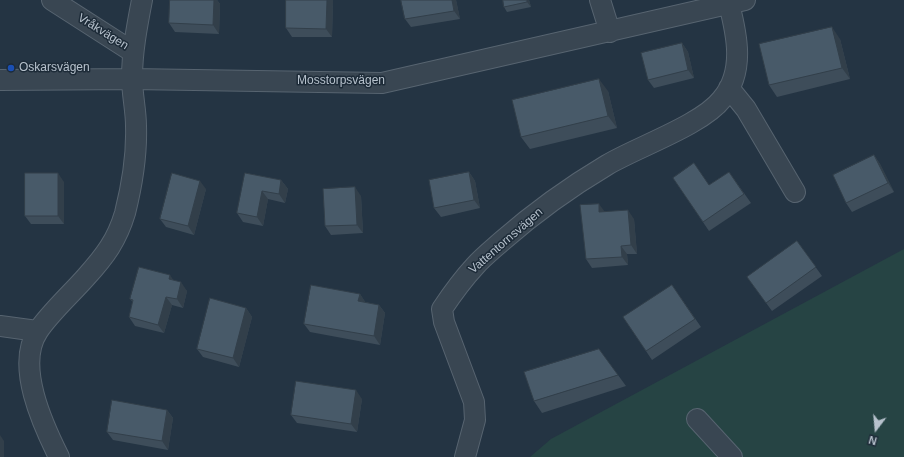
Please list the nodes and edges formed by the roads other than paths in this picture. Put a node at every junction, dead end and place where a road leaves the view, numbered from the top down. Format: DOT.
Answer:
graph roads {
  1 [pos="52,0"];
  2 [pos="142,0"];
  3 [pos="600,0"];
  4 [pos="737,2"];
  5 [pos="610,32"];
  6 [pos="134,52"];
  7 [pos="132,79"];
  8 [pos="0,80"];
  9 [pos="729,88"];
  10 [pos="795,192"];
  11 [pos="0,326"];
  12 [pos="37,331"];
  13 [pos="697,419"];
  14 [pos="59,457"];
  15 [pos="465,457"];
  16 [pos="732,457"];
  1 -- 6 [label="street, Vråkvägen"];
  2 -- 6 [label="street"];
  3 -- 5 [label="street"];
  4 -- 5 [label="street, Mosstorpsvägen"];
  4 -- 9 [label="street, Vattentornsvägen"];
  5 -- 7 [label="street, Mosstorpsvägen"];
  6 -- 7 [label="street"];
  7 -- 8 [label="street, Mosstorpsvägen"];
  7 -- 12 [label="street"];
  9 -- 10 [label="street"];
  9 -- 15 [label="street, Vattentornsvägen"];
  11 -- 12 [label="street"];
  12 -- 14 [label="street"];
  13 -- 16 [label="street"];
}
